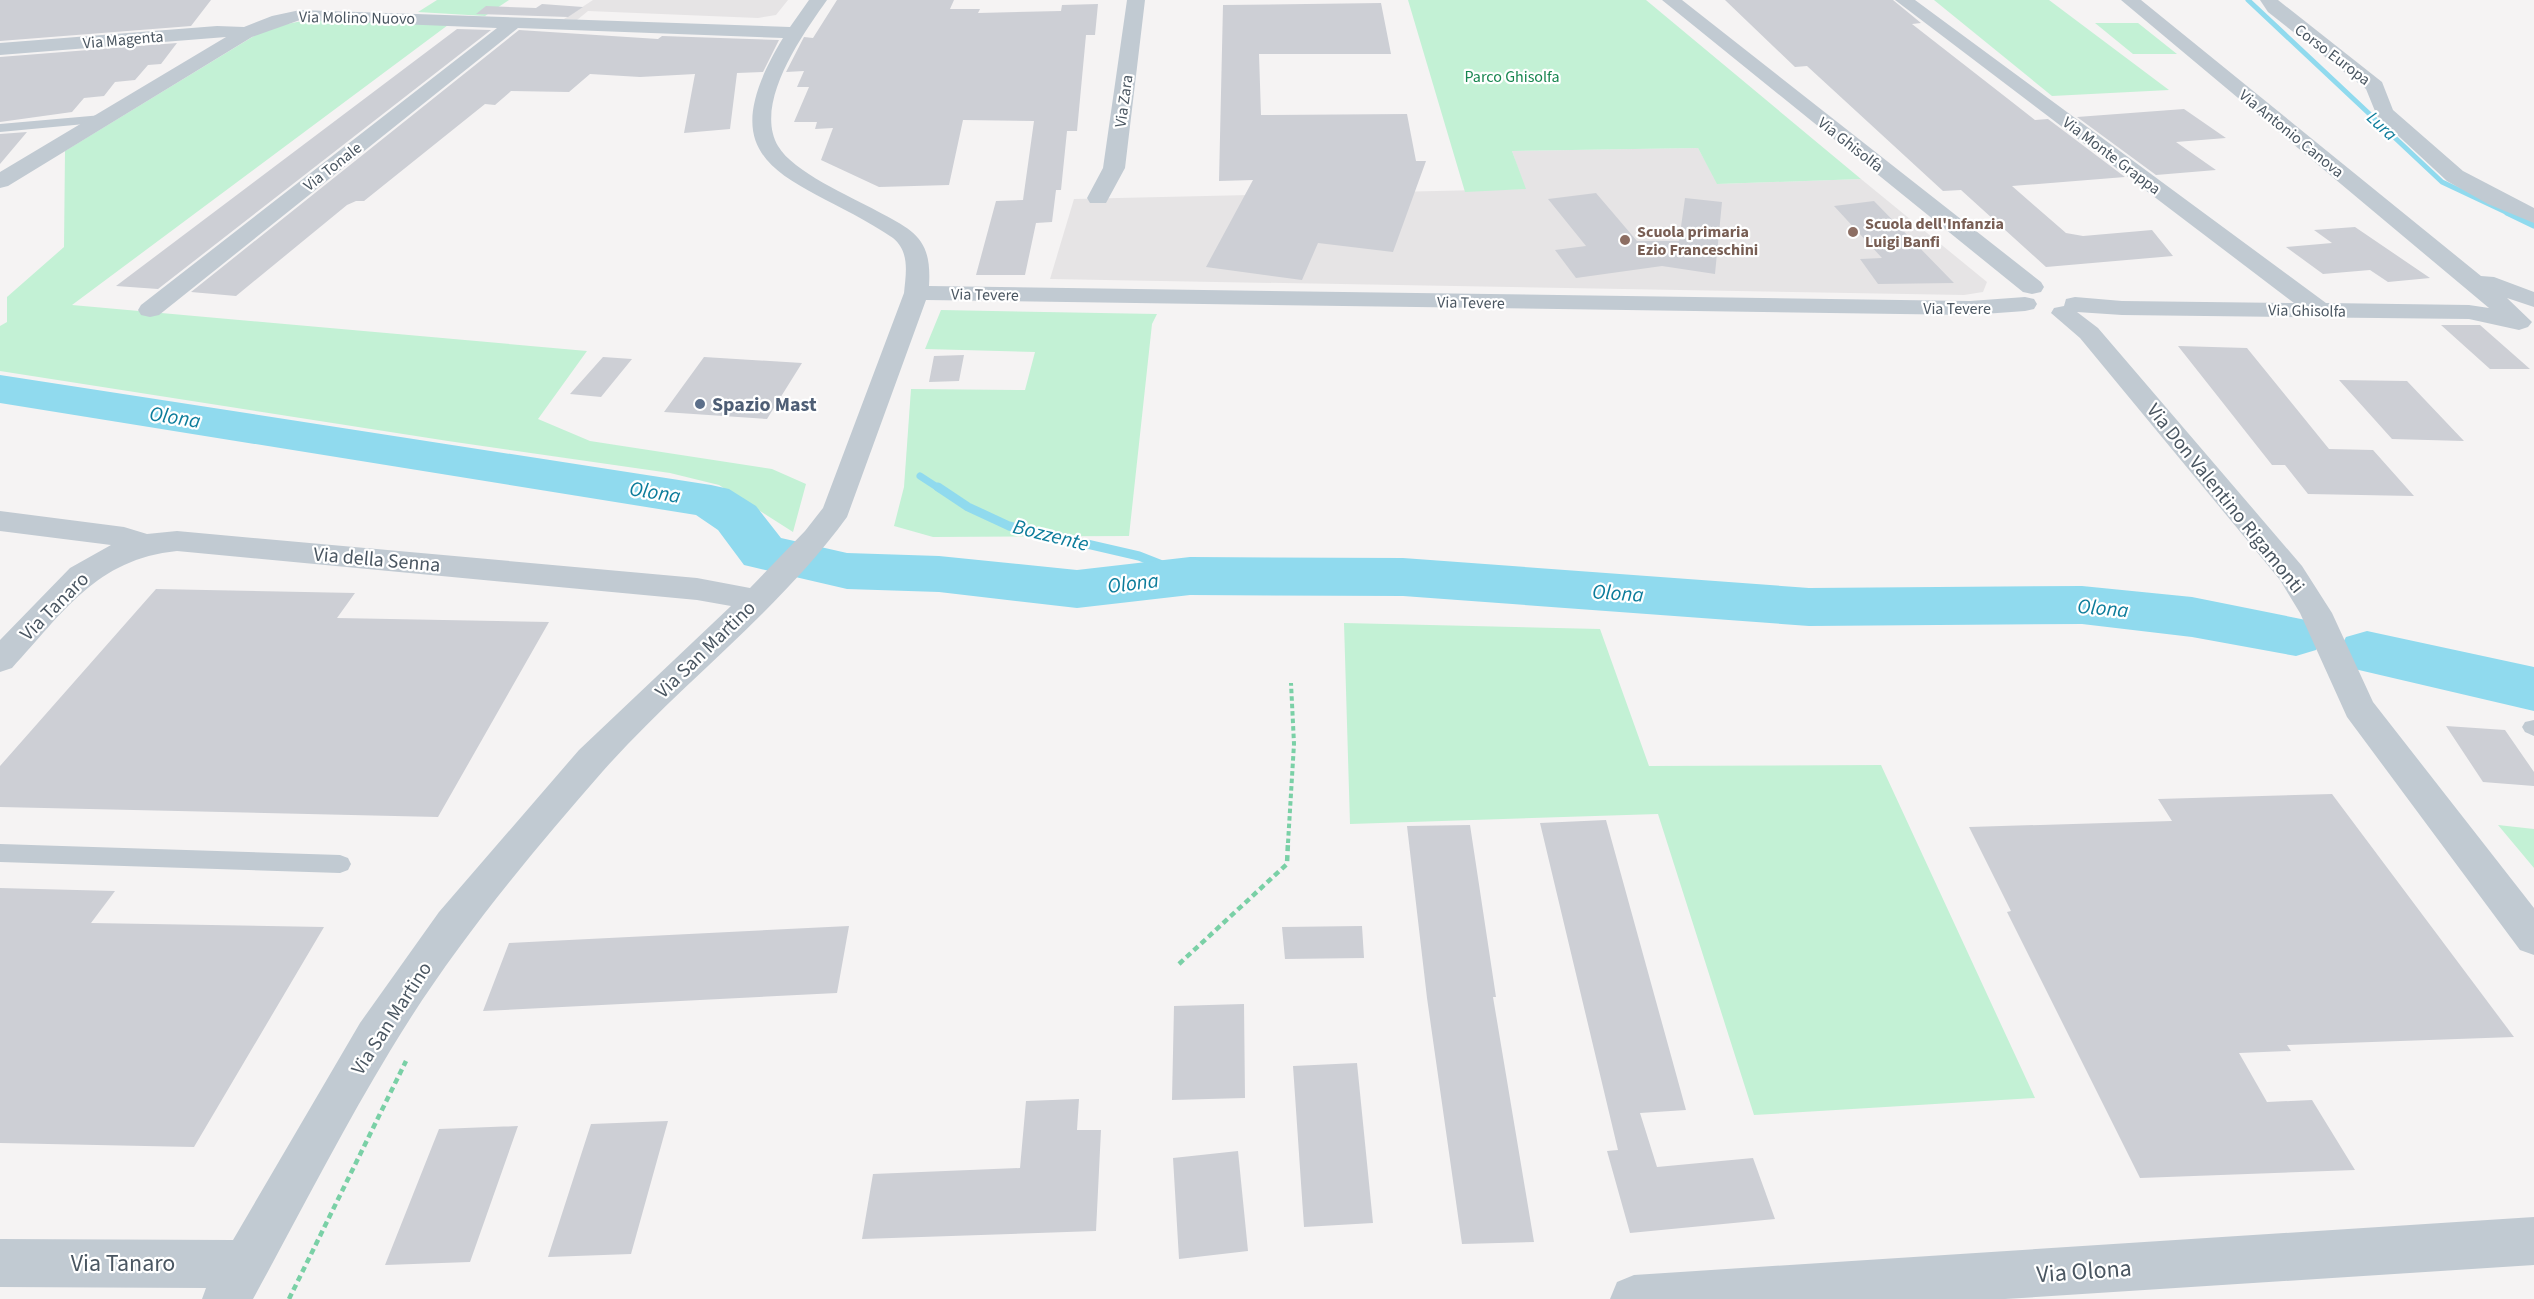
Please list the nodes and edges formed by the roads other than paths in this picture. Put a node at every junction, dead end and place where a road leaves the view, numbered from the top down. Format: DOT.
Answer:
graph roads {
  1 [pos="818,0"];
  2 [pos="1136,0"];
  3 [pos="1671,0"];
  4 [pos="1904,0"];
  5 [pos="2130,0"];
  6 [pos="2269,0"];
  7 [pos="515,22"];
  8 [pos="246,33"];
  9 [pos="794,33"];
  10 [pos="0,49"];
  11 [pos="102,119"];
  12 [pos="0,128"];
  13 [pos="81,132"];
  14 [pos="0,139"];
  15 [pos="0,180"];
  16 [pos="1098,198"];
  17 [pos="2534,216"];
  18 [pos="2454,265"];
  19 [pos="916,293"];
  20 [pos="2029,296"];
  21 [pos="2534,300"];
  22 [pos="2071,308"];
  23 [pos="150,310"];
  24 [pos="2320,310"];
  25 [pos="2526,327"];
  26 [pos="0,521"];
  27 [pos="146,544"];
  28 [pos="765,591"];
  29 [pos="0,660"];
  30 [pos="0,854"];
  31 [pos="340,864"];
  32 [pos="2534,938"];
  33 [pos="2534,1241"];
  34 [pos="0,1263"];
  35 [pos="236,1281"];
  36 [pos="2015,1288"];
  37 [pos="1755,1295"];
  38 [pos="1634,1299"];
  1 -- 9 [label="street, Via San Martino"];
  2 -- 16 [label="street, Via Zara"];
  3 -- 20 [label="street, Via Ghisolfa"];
  4 -- 24 [label="street, Via Monte Grappa"];
  5 -- 18 [label="street, Via Antonio Canova"];
  6 -- 17 [label="street, Corso Europa"];
  7 -- 8 [label="street, Via Molino Nuovo"];
  7 -- 9 [label="street, Via Molino Nuovo"];
  7 -- 23 [label="street, Via Tonale"];
  8 -- 10 [label="street, Via Magenta"];
  8 -- 11 [label="street, Via Molino Nuovo"];
  9 -- 19 [label="street, Via San Martino"];
  11 -- 12 [label="lane"];
  11 -- 13 [label="street, Via Molino Nuovo"];
  13 -- 14 [label="lane"];
  13 -- 15 [label="street, Via Molino Nuovo"];
  18 -- 21 [label="street, Via Antonio Canova"];
  18 -- 25 [label="street, Via Antonio Canova"];
  19 -- 20 [label="street, Via Tevere"];
  19 -- 28 [label="street, Via San Martino"];
  20 -- 22 [label="street, Via Ghisolfa"];
  22 -- 24 [label="street, Via Ghisolfa"];
  22 -- 32 [label="street, Via Don Valentino Rigamonti"];
  24 -- 25 [label="street, Via Ghisolfa"];
  26 -- 27 [label="street, Via della Senna"];
  27 -- 28 [label="street, Via della Senna"];
  27 -- 29 [label="street, Via Tanaro"];
  28 -- 35 [label="street, Via San Martino"];
  30 -- 31 [label="lane"];
  33 -- 36 [label="street, Via Olona"];
  34 -- 35 [label="street, Via Tanaro"];
  36 -- 37 [label="street, Via Olona"];
  37 -- 38 [label="street, Via Olona"];
}
